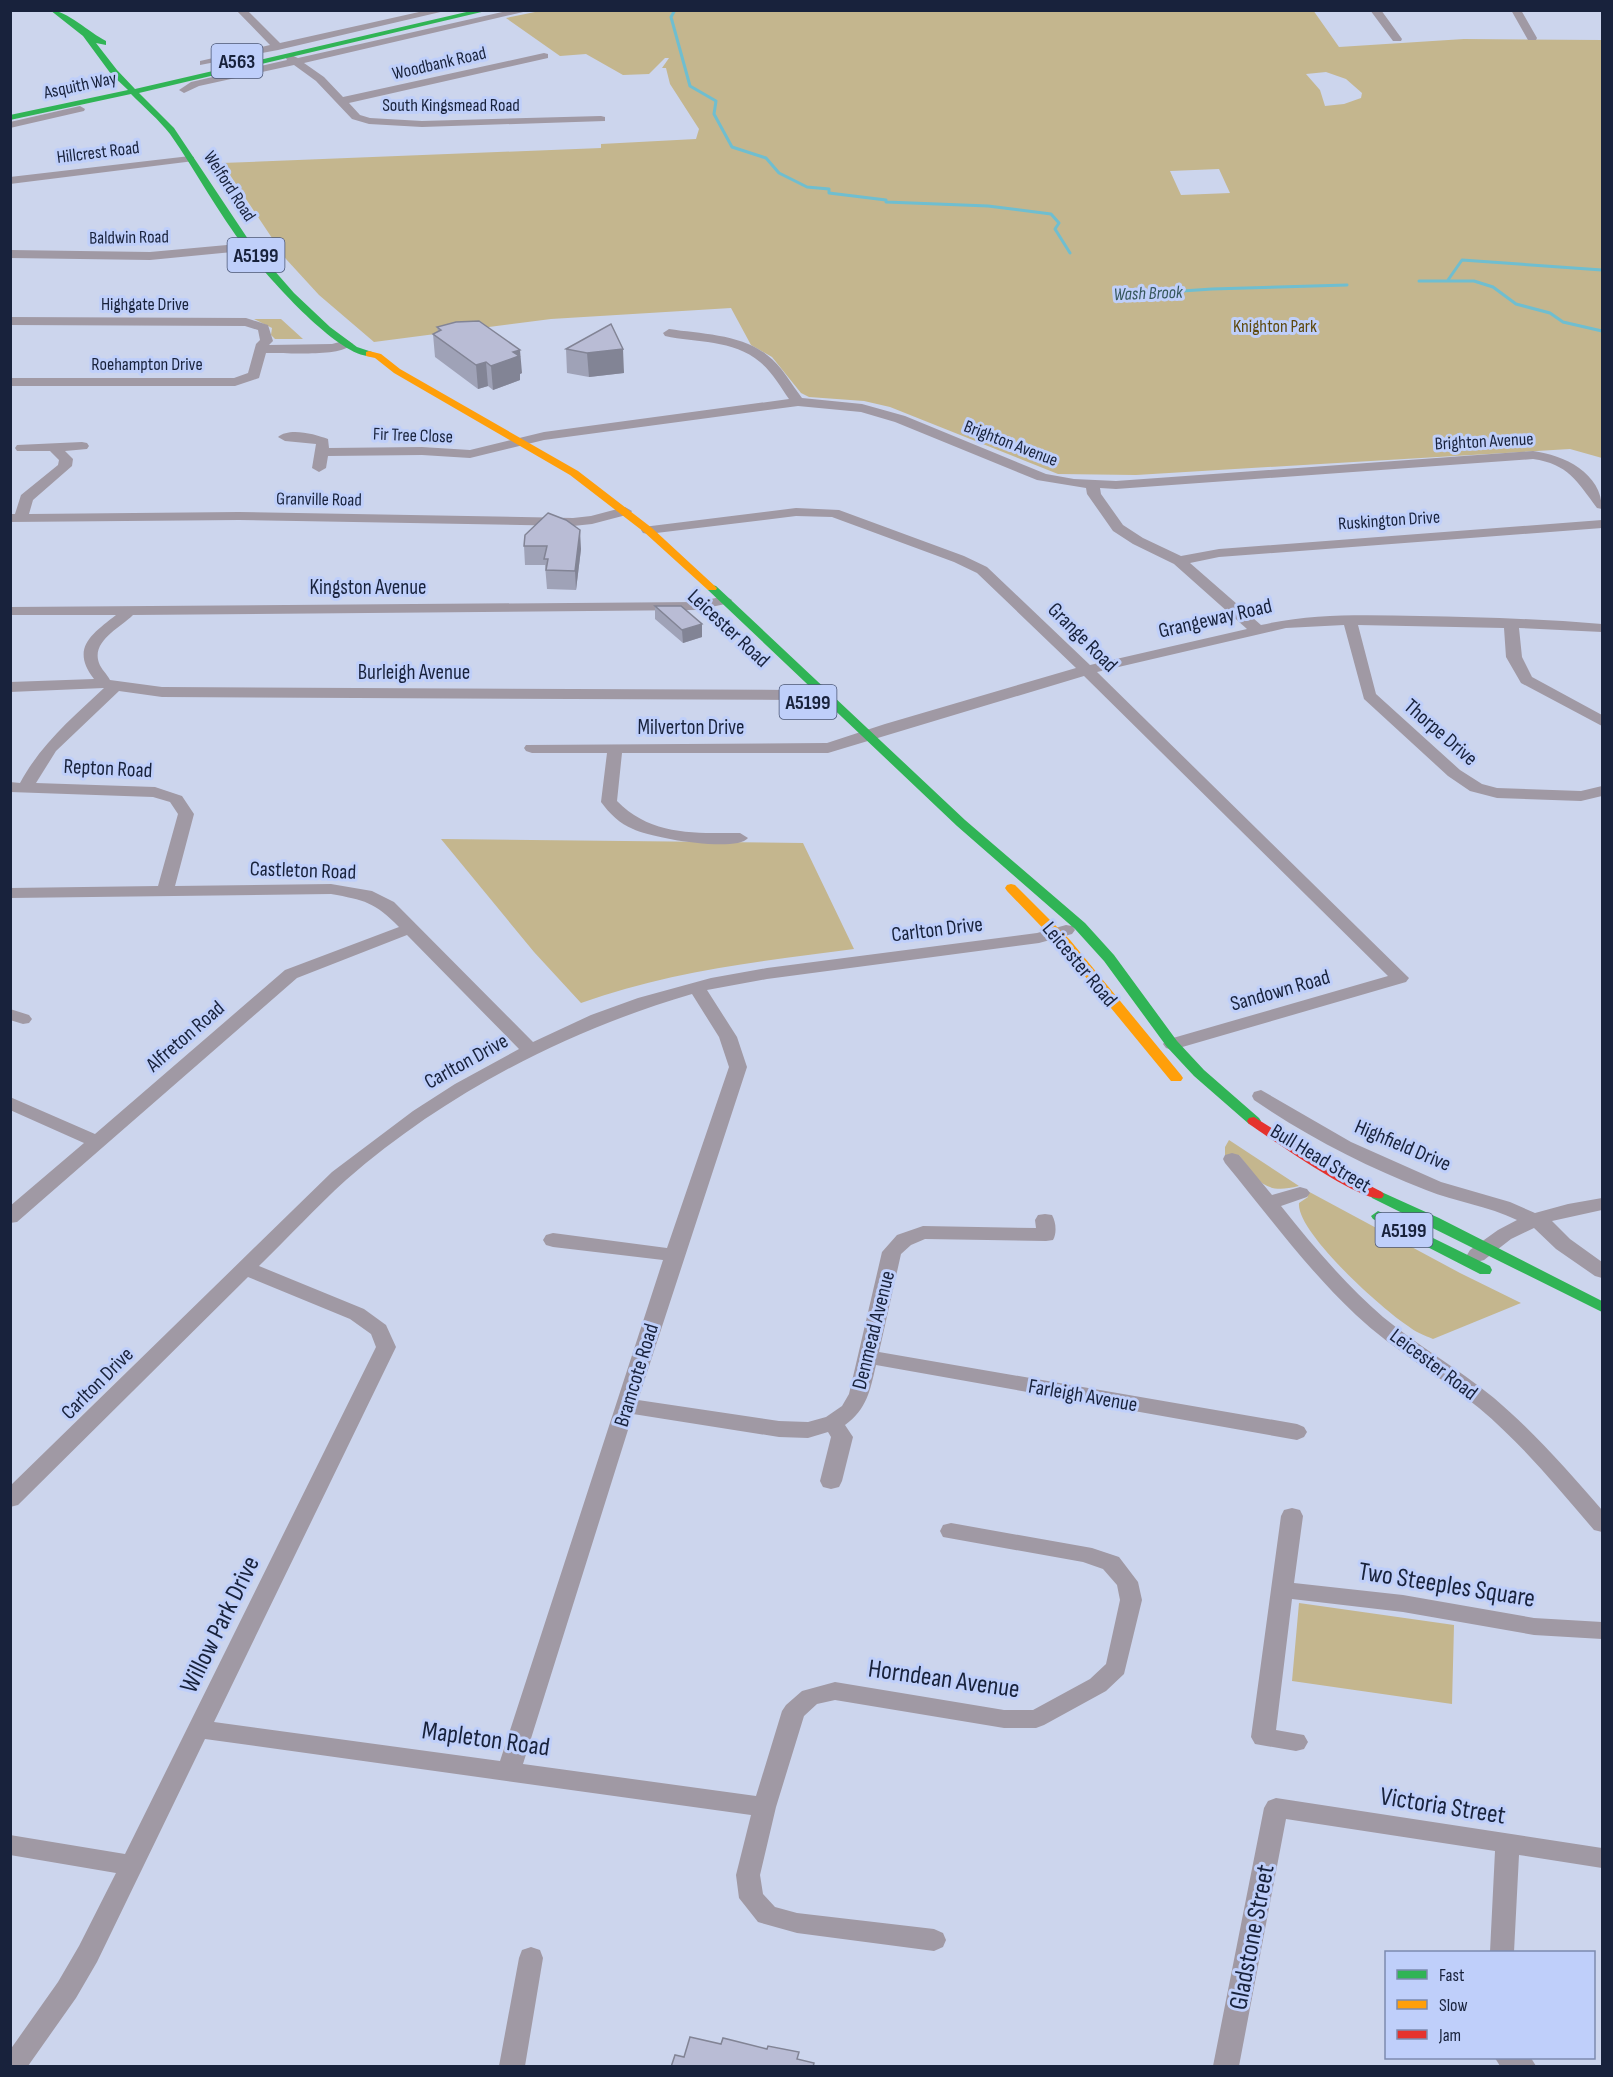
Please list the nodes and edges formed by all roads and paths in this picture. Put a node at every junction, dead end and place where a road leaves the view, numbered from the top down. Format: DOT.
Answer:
graph roads {
  1 [pos="53,10"];
  2 [pos="241,10"];
  3 [pos="444,10"];
  4 [pos="464,10"];
  5 [pos="488,10"];
  6 [pos="527,10"];
  7 [pos="1376,10"];
  8 [pos="1516,10"];
  9 [pos="86,34"];
  10 [pos="1532,38"];
  11 [pos="1397,39"];
  12 [pos="278,47"];
  13 [pos="116,53"];
  14 [pos="544,56"];
  15 [pos="293,59"];
  16 [pos="235,62"];
  17 [pos="204,63"];
  18 [pos="114,72"];
  19 [pos="148,81"];
  20 [pos="132,88"];
  21 [pos="184,90"];
  22 [pos="69,97"];
  23 [pos="342,101"];
  24 [pos="80,109"];
  25 [pos="10,110"];
  26 [pos="10,118"];
  27 [pos="601,119"];
  28 [pos="10,125"];
  29 [pos="171,130"];
  30 [pos="190,159"];
  31 [pos="10,181"];
  32 [pos="249,247"];
  33 [pos="10,254"];
  34 [pos="10,321"];
  35 [pos="669,333"];
  36 [pos="346,343"];
  37 [pos="264,345"];
  38 [pos="10,382"];
  39 [pos="798,402"];
  40 [pos="278,436"];
  41 [pos="521,441"];
  42 [pos="501,445"];
  43 [pos="82,446"];
  44 [pos="52,447"];
  45 [pos="22,448"];
  46 [pos="323,452"];
  47 [pos="319,468"];
  48 [pos="1093,485"];
  49 [pos="1602,505"];
  50 [pos="625,511"];
  51 [pos="609,516"];
  52 [pos="16,518"];
  53 [pos="1602,524"];
  54 [pos="626,530"];
  55 [pos="648,530"];
  56 [pos="1179,561"];
  57 [pos="690,591"];
  58 [pos="725,600"];
  59 [pos="130,609"];
  60 [pos="709,609"];
  61 [pos="10,610"];
  62 [pos="1350,621"];
  63 [pos="1511,623"];
  64 [pos="1602,628"];
  65 [pos="1256,629"];
  66 [pos="1087,670"];
  67 [pos="782,677"];
  68 [pos="110,684"];
  69 [pos="10,687"];
  70 [pos="818,688"];
  71 [pos="803,698"];
  72 [pos="1602,722"];
  73 [pos="868,735"];
  74 [pos="845,737"];
  75 [pos="532,748"];
  76 [pos="615,748"];
  77 [pos="864,755"];
  78 [pos="18,787"];
  79 [pos="1602,791"];
  80 [pos="740,838"];
  81 [pos="1001,879"];
  82 [pos="165,891"];
  83 [pos="10,893"];
  84 [pos="1080,926"];
  85 [pos="411,928"];
  86 [pos="1056,934"];
  87 [pos="1400,978"];
  88 [pos="696,987"];
  89 [pos="1172,1044"];
  90 [pos="531,1050"];
  91 [pos="1187,1090"];
  92 [pos="1222,1094"];
  93 [pos="1261,1096"];
  94 [pos="10,1103"];
  95 [pos="97,1142"];
  96 [pos="1232,1160"];
  97 [pos="1299,1193"];
  98 [pos="1268,1203"];
  99 [pos="1602,1204"];
  100 [pos="1368,1211"];
  101 [pos="10,1216"];
  102 [pos="1533,1221"];
  103 [pos="1046,1234"];
  104 [pos="553,1240"];
  105 [pos="1484,1249"];
  106 [pos="673,1255"];
  107 [pos="1468,1263"];
  108 [pos="245,1268"];
  109 [pos="1602,1271"];
  110 [pos="1495,1274"];
  111 [pos="1602,1307"];
  112 [pos="869,1357"];
  113 [pos="627,1406"];
  114 [pos="833,1423"];
  115 [pos="1297,1432"];
  116 [pos="831,1481"];
  117 [pos="10,1499"];
  118 [pos="1292,1516"];
  119 [pos="1602,1524"];
  120 [pos="951,1531"];
  121 [pos="1282,1590"];
  122 [pos="1602,1632"];
  123 [pos="200,1729"];
  124 [pos="1296,1742"];
  125 [pos="509,1770"];
  126 [pos="764,1807"];
  127 [pos="1276,1808"];
  128 [pos="1507,1843"];
  129 [pos="10,1845"];
  130 [pos="1602,1858"];
  131 [pos="131,1865"];
  132 [pos="934,1940"];
  133 [pos="1502,1951"];
  134 [pos="531,1958"];
  135 [pos="1510,2059"];
  136 [pos="14,2067"];
  137 [pos="512,2067"];
  138 [pos="1226,2067"];
  139 [pos="1523,2067"];
  1 -- 9 [label="main road, Welford Road / A5199"];
  2 -- 12 [label="street"];
  3 -- 12 [label="street"];
  4 -- 16 [label="main road, A563"];
  5 -- 15 [label="main road, A563"];
  6 -- 15 [label="street"];
  7 -- 11 [label="street"];
  8 -- 10 [label="street"];
  9 -- 13 [label="main road, Welford Road / A5199"];
  9 -- 18 [label="main road, Welford Road / A5199"];
  12 -- 17 [label="street"];
  14 -- 23 [label="street, Woodbank Road"];
  15 -- 16 [label="main road"];
  15 -- 19 [label="main road, A563"];
  15 -- 21 [label="street"];
  15 -- 23 [label="street, South Kingsmead Road"];
  16 -- 19 [label="main road, A563"];
  18 -- 20 [label="main road, Welford Road / A5199"];
  18 -- 22 [label="main road, A563"];
  19 -- 20 [label="main road, Asquith Way / A563"];
  19 -- 29 [label="main road"];
  20 -- 22 [label="main road, Asquith Way / A563"];
  20 -- 26 [label="main road, Asquith Way / A563"];
  20 -- 29 [label="main road, Welford Road / A5199"];
  22 -- 25 [label="main road, Asquith Way / A563"];
  23 -- 27 [label="street, South Kingsmead Road"];
  24 -- 28 [label="street"];
  29 -- 30 [label="main road, Welford Road / A5199"];
  30 -- 31 [label="street, Hillcrest Road"];
  30 -- 32 [label="main road, Welford Road / A5199"];
  32 -- 33 [label="street, Baldwin Road"];
  32 -- 36 [label="main road, Welford Road / A5199"];
  34 -- 37 [label="street, Highgate Drive"];
  35 -- 39 [label="street"];
  36 -- 37 [label="street"];
  36 -- 41 [label="main road, Leicester Road / A5199"];
  36 -- 42 [label="main road, A5199"];
  37 -- 38 [label="street, Roehampton Drive"];
  39 -- 41 [label="street, Brighton Avenue"];
  39 -- 48 [label="street, Brighton Avenue"];
  40 -- 46 [label="street"];
  41 -- 42 [label="street, Brighton Avenue"];
  41 -- 50 [label="main road, Leicester Road / A5199"];
  42 -- 46 [label="street, Fir Tree Close"];
  42 -- 51 [label="main road, A5199"];
  43 -- 44 [label="street"];
  44 -- 45 [label="street"];
  44 -- 52 [label="street"];
  46 -- 47 [label="street"];
  48 -- 49 [label="street, Brighton Avenue"];
  48 -- 56 [label="street"];
  50 -- 51 [label="street, Granville Road"];
  50 -- 55 [label="main road, Leicester Road / A5199"];
  51 -- 52 [label="street, Granville Road"];
  51 -- 54 [label="main road, A5199"];
  53 -- 56 [label="street, Ruskington Drive"];
  55 -- 58 [label="main road, Leicester Road / A5199"];
  55 -- 66 [label="street, Grange Road"];
  56 -- 65 [label="street"];
  57 -- 60 [label="main road, Leicester Road"];
  58 -- 60 [label="street, Kingston Avenue"];
  58 -- 70 [label="main road, Leicester Road / A5199"];
  59 -- 60 [label="street, Kingston Avenue"];
  59 -- 61 [label="street, Kingston Avenue"];
  59 -- 68 [label="street"];
  62 -- 63 [label="street, Grangeway Road"];
  62 -- 65 [label="street, Grangeway Road"];
  62 -- 79 [label="street, Thorpe Drive"];
  63 -- 64 [label="street, Grangeway Road"];
  63 -- 72 [label="street"];
  65 -- 66 [label="street, Grangeway Road"];
  66 -- 73 [label="street, Grangeway Road"];
  66 -- 87 [label="street, Grange Road"];
  67 -- 71 [label="main road, Leicester Road / A5199"];
  68 -- 69 [label="street, Burleigh Avenue"];
  68 -- 71 [label="street, Burleigh Avenue"];
  68 -- 78 [label="street"];
  70 -- 71 [label="street, Burleigh Avenue"];
  70 -- 73 [label="main road, Leicester Road / A5199"];
  73 -- 74 [label="street, Grangeway Road"];
  73 -- 84 [label="main road, Leicester Road / A5199"];
  74 -- 76 [label="street, Milverton Drive"];
  74 -- 77 [label="main road, A5199"];
  75 -- 76 [label="street, Milverton Drive"];
  76 -- 80 [label="street"];
  78 -- 82 [label="street, Repton Road"];
  81 -- 86 [label="main road, Leicester Road"];
  82 -- 83 [label="street, Castleton Road"];
  82 -- 85 [label="street, Castleton Road"];
  84 -- 86 [label="street, Carlton Drive"];
  84 -- 89 [label="main road, Leicester Road / A5199"];
  85 -- 90 [label="street, Castleton Road"];
  85 -- 95 [label="street, Alfreton Road"];
  86 -- 88 [label="street, Carlton Drive"];
  86 -- 91 [label="main road, Leicester Road"];
  87 -- 89 [label="street, Sandown Road"];
  88 -- 90 [label="street, Carlton Drive"];
  88 -- 106 [label="street, Bramcote Road"];
  89 -- 92 [label="main road, Leicester Road / A5199"];
  90 -- 108 [label="street, Carlton Drive"];
  92 -- 105 [label="main road, Bull Head Street / A5199"];
  93 -- 102 [label="street, Highfield Drive"];
  94 -- 95 [label="street"];
  95 -- 101 [label="street, Alfreton Road"];
  96 -- 98 [label="street, Leicester Road"];
  97 -- 98 [label="street"];
  98 -- 119 [label="street, Leicester Road"];
  99 -- 102 [label="street"];
  100 -- 107 [label="main road, Bull Head Street / A5199"];
  102 -- 105 [label="street"];
  102 -- 109 [label="street, Highfield Drive"];
  103 -- 112 [label="street, Denmead Avenue"];
  104 -- 106 [label="street"];
  105 -- 107 [label="street"];
  105 -- 111 [label="main road, Bull Head Street / A5199"];
  106 -- 113 [label="street, Bramcote Road"];
  107 -- 110 [label="main road, Bull Head Street / A5199"];
  108 -- 117 [label="street, Carlton Drive"];
  108 -- 123 [label="street, Willow Park Drive"];
  112 -- 114 [label="street, Denmead Avenue"];
  112 -- 115 [label="street, Farleigh Avenue"];
  113 -- 114 [label="street"];
  113 -- 125 [label="street, Bramcote Road"];
  114 -- 116 [label="street"];
  118 -- 121 [label="street"];
  120 -- 126 [label="street, Horndean Avenue"];
  121 -- 122 [label="street, Two Steeples Square"];
  121 -- 124 [label="street"];
  123 -- 125 [label="street, Mapleton Road"];
  123 -- 131 [label="street, Willow Park Drive"];
  125 -- 126 [label="street, Mapleton Road"];
  126 -- 132 [label="street, Horndean Avenue"];
  127 -- 128 [label="street, Victoria Street"];
  127 -- 138 [label="street, Gladstone Street"];
  128 -- 130 [label="street, Victoria Street"];
  128 -- 133 [label="street"];
  129 -- 131 [label="street"];
  131 -- 136 [label="street, Willow Park Drive"];
  134 -- 137 [label="street"];
  135 -- 139 [label="street"];
}
